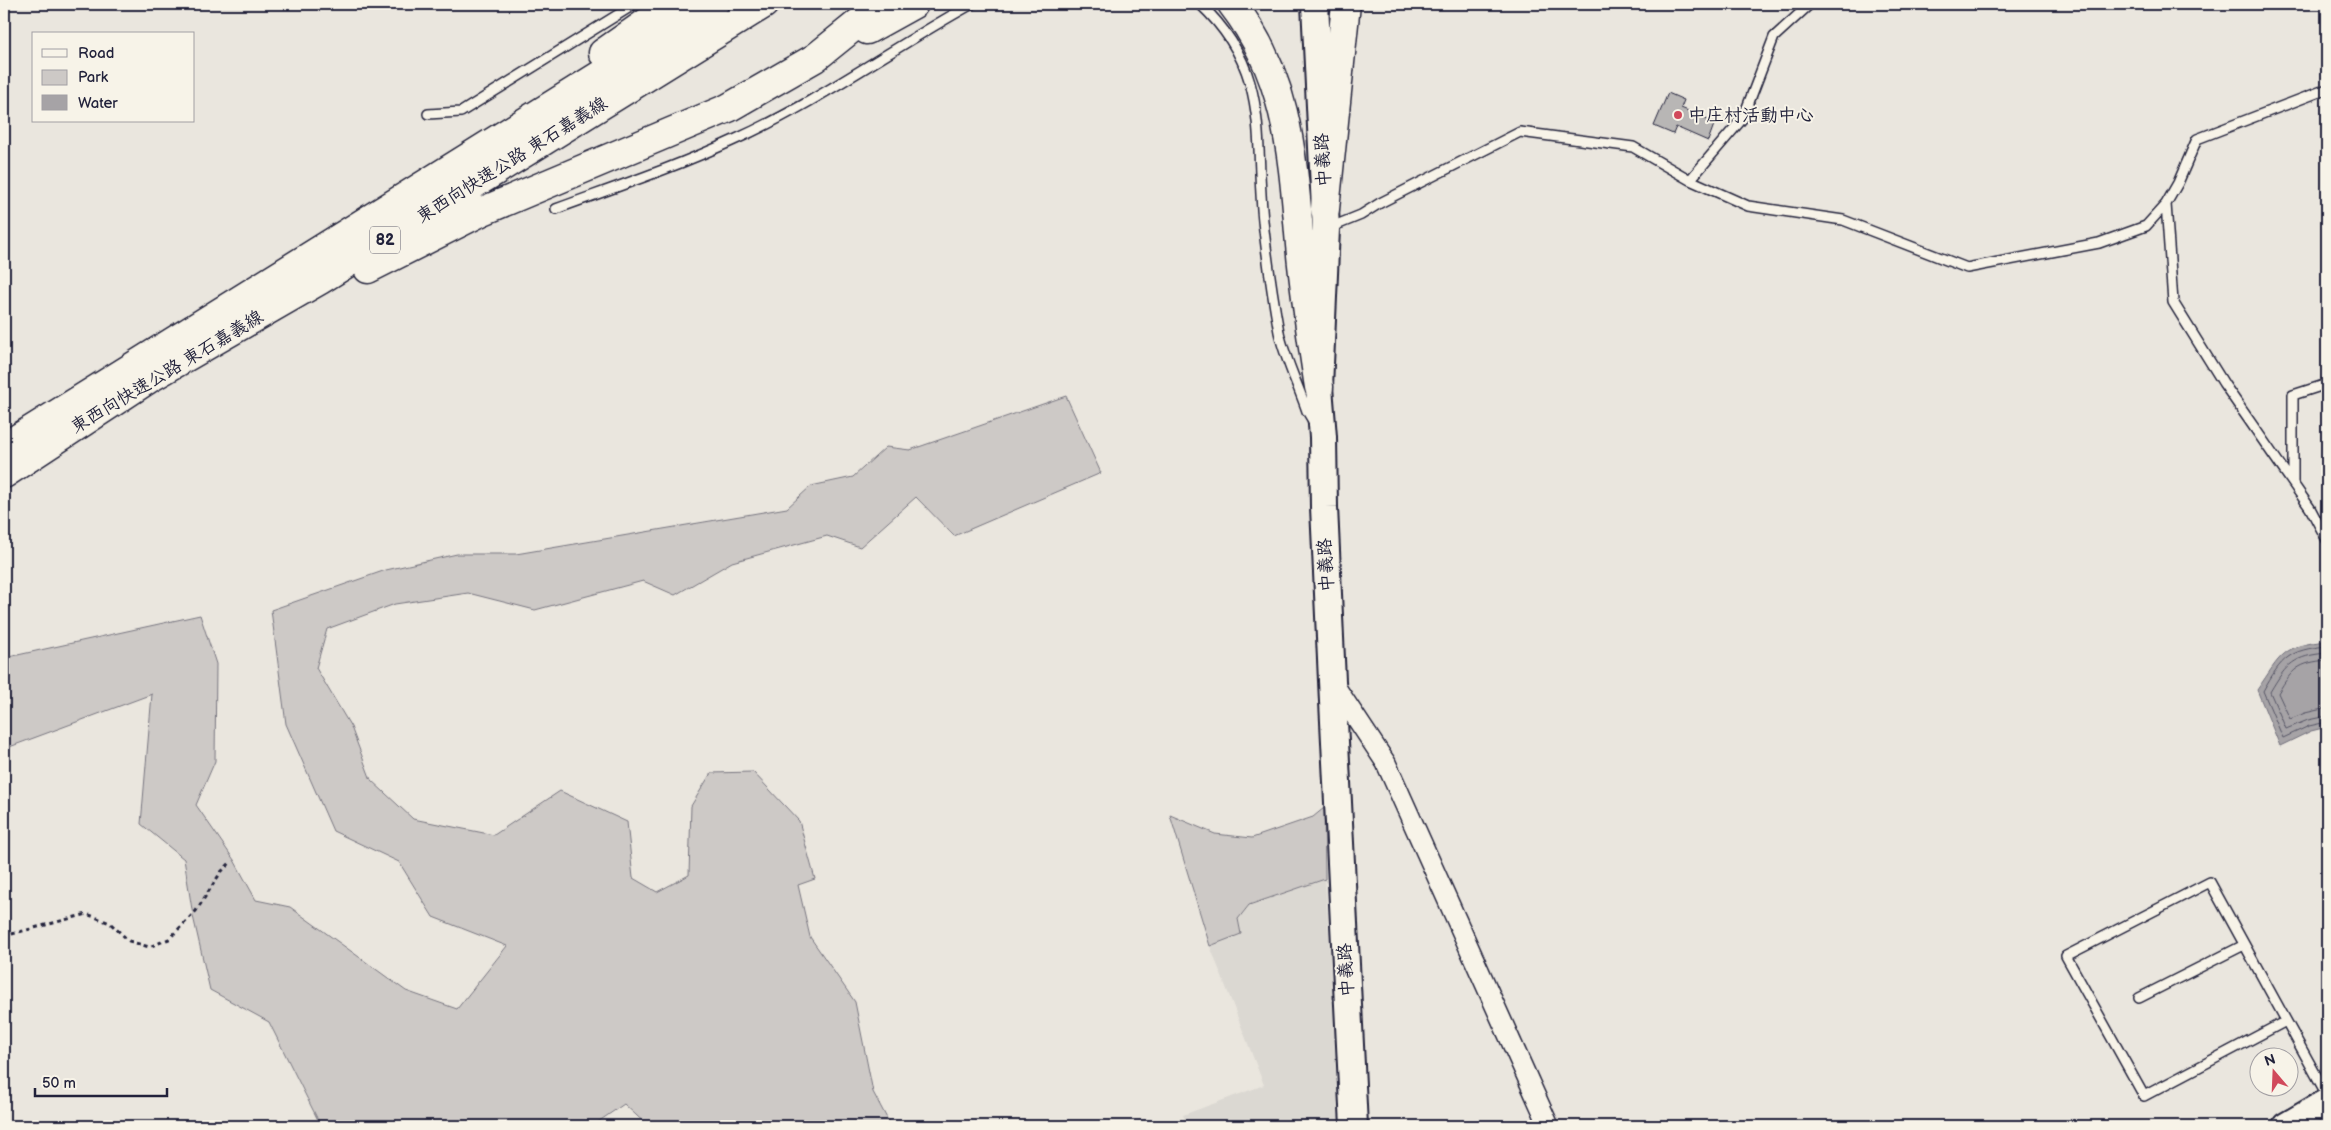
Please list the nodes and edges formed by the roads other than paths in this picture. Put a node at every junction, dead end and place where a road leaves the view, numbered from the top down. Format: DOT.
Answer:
graph roads {
  1 [pos="635,4"];
  2 [pos="673,4"];
  3 [pos="714,4"];
  4 [pos="764,4"];
  5 [pos="882,4"];
  6 [pos="914,4"];
  7 [pos="972,4"];
  8 [pos="1200,4"];
  9 [pos="1232,4"];
  10 [pos="1315,4"];
  11 [pos="1346,4"];
  12 [pos="1810,4"];
  13 [pos="815,58"];
  14 [pos="2327,89"];
  15 [pos="428,114"];
  16 [pos="1690,180"];
  17 [pos="2166,204"];
  18 [pos="556,209"];
  19 [pos="1315,226"];
  20 [pos="306,258"];
  21 [pos="150,378"];
  22 [pos="2327,384"];
  23 [pos="1319,388"];
  24 [pos="1323,437"];
  25 [pos="4,447"];
  26 [pos="4,474"];
  27 [pos="2293,483"];
  28 [pos="2327,540"];
  29 [pos="1332,682"];
  30 [pos="2244,945"];
  31 [pos="2139,998"];
  32 [pos="2286,1021"];
  33 [pos="2327,1095"];
  34 [pos="2327,1102"];
  35 [pos="1354,1126"];
  36 [pos="1549,1126"];
  37 [pos="2286,1126"];
  1 -- 15 [label="lane"];
  2 -- 20 [label="highway"];
  3 -- 20 [label="highway, 東西向快速公路 東石嘉義線 / 82"];
  4 -- 21 [label="highway, 東西向快速公路 東石嘉義線 / 82"];
  5 -- 13 [label="highway"];
  6 -- 13 [label="highway"];
  7 -- 18 [label="lane"];
  8 -- 24 [label="lane"];
  9 -- 19 [label="highway"];
  10 -- 19 [label="street, 中義路"];
  11 -- 19 [label="highway"];
  12 -- 16 [label="lane"];
  13 -- 21 [label="highway"];
  14 -- 17 [label="lane"];
  16 -- 17 [label="lane"];
  16 -- 19 [label="lane"];
  17 -- 27 [label="lane"];
  19 -- 23 [label="highway"];
  20 -- 25 [label="highway, 東西向快速公路 東石嘉義線 / 82"];
  21 -- 26 [label="highway, 東西向快速公路 東石嘉義線 / 82"];
  22 -- 27 [label="lane"];
  23 -- 24 [label="street, 中義路"];
  24 -- 29 [label="street, 中義路"];
  27 -- 28 [label="lane"];
  29 -- 35 [label="street, 中義路"];
  29 -- 36 [label="street"];
  30 -- 31 [label="lane"];
  30 -- 32 [label="lane"];
  30 -- 32 [label="lane"];
  32 -- 33 [label="lane"];
  34 -- 37 [label="street"];
}
